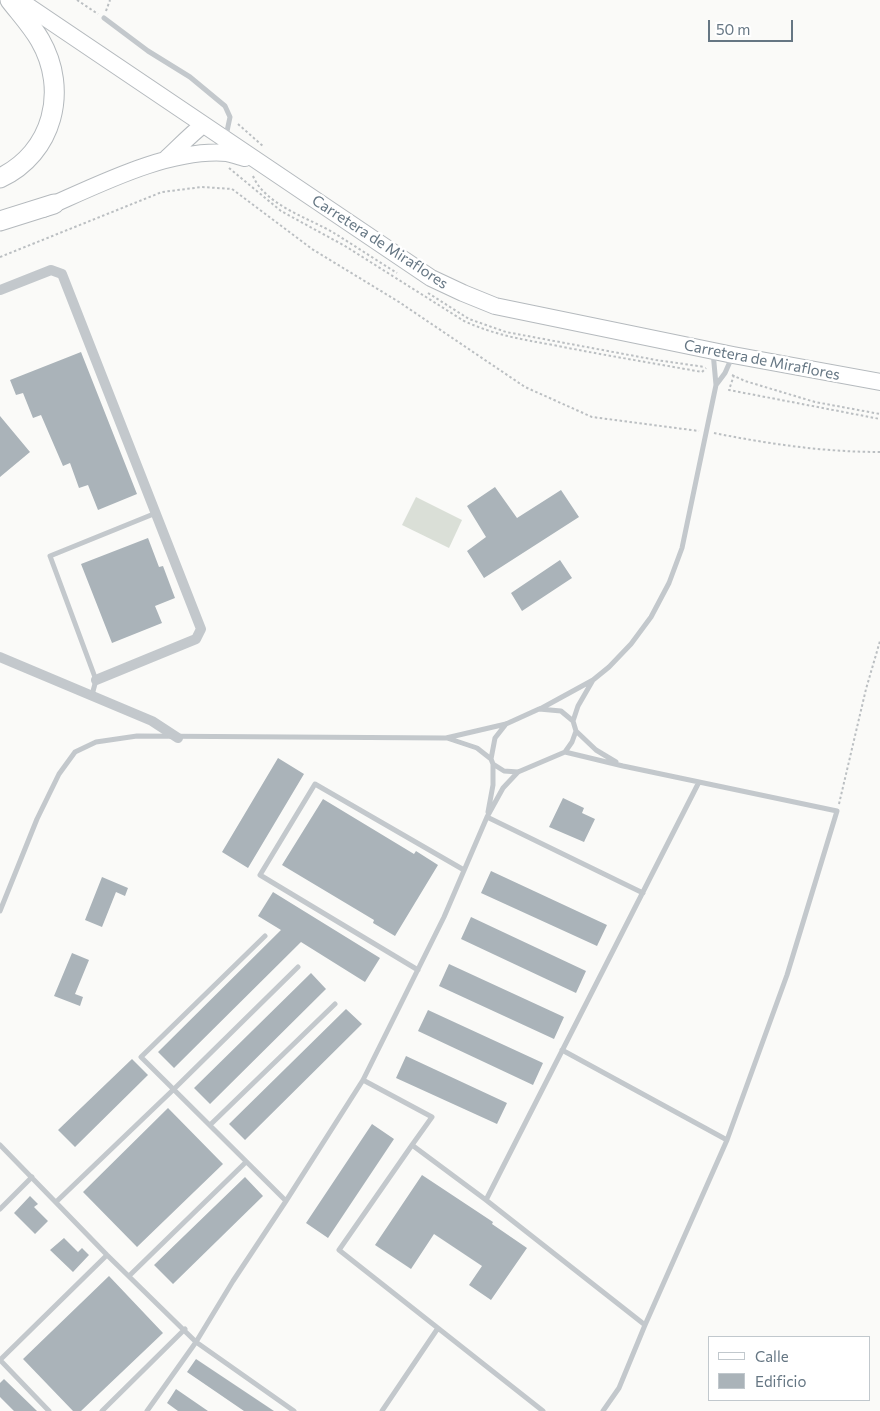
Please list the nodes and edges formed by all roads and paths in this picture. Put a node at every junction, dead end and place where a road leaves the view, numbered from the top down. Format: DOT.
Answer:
graph roads {
  1 [pos="10,0"];
  2 [pos="19,0"];
  3 [pos="77,0"];
  4 [pos="110,0"];
  5 [pos="104,18"];
  6 [pos="166,99"];
  7 [pos="230,117"];
  8 [pos="203,125"];
  9 [pos="189,136"];
  10 [pos="225,140"];
  11 [pos="188,155"];
  12 [pos="261,157"];
  13 [pos="167,158"];
  14 [pos="0,178"];
  15 [pos="54,204"];
  16 [pos="0,221"];
  17 [pos="0,228"];
  18 [pos="0,257"];
  19 [pos="0,290"];
  20 [pos="713,350"];
  21 [pos="733,354"];
  22 [pos="880,382"];
  23 [pos="716,385"];
  24 [pos="880,414"];
  25 [pos="880,420"];
  26 [pos="706,432"];
  27 [pos="880,452"];
  28 [pos="156,513"];
  29 [pos="880,641"];
  30 [pos="0,657"];
  31 [pos="96,680"];
  32 [pos="593,680"];
  33 [pos="92,696"];
  34 [pos="540,709"];
  35 [pos="573,721"];
  36 [pos="506,724"];
  37 [pos="576,731"];
  38 [pos="178,738"];
  39 [pos="446,738"];
  40 [pos="565,752"];
  41 [pos="492,761"];
  42 [pos="623,766"];
  43 [pos="518,772"];
  44 [pos="699,782"];
  45 [pos="837,811"];
  46 [pos="487,817"];
  47 [pos="464,870"];
  48 [pos="643,893"];
  49 [pos="0,911"];
  50 [pos="265,936"];
  51 [pos="298,967"];
  52 [pos="418,970"];
  53 [pos="335,1004"];
  54 [pos="562,1050"];
  55 [pos="363,1080"];
  56 [pos="174,1089"];
  57 [pos="210,1125"];
  58 [pos="727,1140"];
  59 [pos="0,1144"];
  60 [pos="412,1145"];
  61 [pos="246,1162"];
  62 [pos="32,1177"];
  63 [pos="486,1200"];
  64 [pos="286,1201"];
  65 [pos="56,1202"];
  66 [pos="0,1209"];
  67 [pos="107,1255"];
  68 [pos="129,1276"];
  69 [pos="645,1325"];
  70 [pos="438,1328"];
  71 [pos="184,1329"];
  72 [pos="196,1342"];
  73 [pos="0,1360"];
  74 [pos="49,1411"];
  75 [pos="102,1411"];
  76 [pos="147,1411"];
  77 [pos="294,1411"];
  78 [pos="382,1411"];
  79 [pos="543,1411"];
  80 [pos="603,1411"];
  1 -- 14 [label="highway"];
  2 -- 6 [label="main road, Carretera de Miraflores"];
  3 -- 5 [label="path"];
  4 -- 5 [label="path"];
  5 -- 7 [label="lane"];
  6 -- 8 [label="main road, Carretera de Miraflores"];
  6 -- 9 [label="main road"];
  7 -- 10 [label="lane"];
  7 -- 12 [label="path"];
  8 -- 9 [label="main road"];
  8 -- 10 [label="main road, Carretera de Miraflores"];
  8 -- 11 [label="main road"];
  9 -- 13 [label="main road"];
  10 -- 12 [label="main road, Carretera de Miraflores"];
  11 -- 12 [label="main road"];
  11 -- 13 [label="main road"];
  12 -- 20 [label="main road, Carretera de Miraflores"];
  13 -- 15 [label="main road"];
  15 -- 16 [label="highway"];
  15 -- 17 [label="main road"];
  18 -- 26 [label="path"];
  19 -- 28 [label="street"];
  20 -- 21 [label="main road, Carretera de Miraflores"];
  20 -- 23 [label="lane"];
  21 -- 22 [label="main road, Carretera de Miraflores"];
  21 -- 23 [label="lane"];
  23 -- 26 [label="lane"];
  24 -- 25 [label="path"];
  26 -- 27 [label="path"];
  26 -- 32 [label="lane"];
  28 -- 31 [label="street"];
  28 -- 31 [label="lane"];
  29 -- 45 [label="path"];
  30 -- 33 [label="street"];
  31 -- 33 [label="lane"];
  32 -- 34 [label="lane"];
  32 -- 35 [label="lane"];
  33 -- 38 [label="street"];
  34 -- 35 [label="lane"];
  34 -- 36 [label="lane"];
  35 -- 37 [label="lane"];
  36 -- 39 [label="lane"];
  36 -- 41 [label="lane"];
  37 -- 40 [label="lane"];
  37 -- 42 [label="lane"];
  38 -- 39 [label="lane"];
  38 -- 49 [label="lane"];
  39 -- 41 [label="lane"];
  40 -- 42 [label="lane"];
  40 -- 43 [label="lane"];
  41 -- 43 [label="lane"];
  41 -- 46 [label="lane"];
  42 -- 44 [label="lane"];
  43 -- 46 [label="lane"];
  44 -- 45 [label="lane"];
  44 -- 48 [label="lane"];
  45 -- 58 [label="lane"];
  46 -- 47 [label="lane"];
  46 -- 48 [label="lane"];
  47 -- 52 [label="lane"];
  47 -- 52 [label="lane"];
  48 -- 54 [label="lane"];
  50 -- 56 [label="lane"];
  51 -- 56 [label="lane"];
  52 -- 55 [label="lane"];
  53 -- 57 [label="lane"];
  54 -- 58 [label="lane"];
  54 -- 63 [label="lane"];
  55 -- 60 [label="lane"];
  55 -- 64 [label="lane"];
  56 -- 57 [label="lane"];
  56 -- 65 [label="lane"];
  57 -- 61 [label="lane"];
  58 -- 69 [label="lane"];
  59 -- 62 [label="lane"];
  60 -- 63 [label="lane"];
  60 -- 70 [label="lane"];
  61 -- 64 [label="lane"];
  61 -- 68 [label="lane"];
  62 -- 65 [label="lane"];
  62 -- 66 [label="lane"];
  63 -- 69 [label="lane"];
  64 -- 72 [label="lane"];
  65 -- 67 [label="lane"];
  67 -- 68 [label="lane"];
  67 -- 73 [label="lane"];
  68 -- 71 [label="lane"];
  69 -- 80 [label="lane"];
  70 -- 78 [label="lane"];
  70 -- 79 [label="lane"];
  71 -- 72 [label="lane"];
  71 -- 75 [label="lane"];
  72 -- 76 [label="lane"];
  72 -- 77 [label="lane"];
  73 -- 74 [label="lane"];
}
